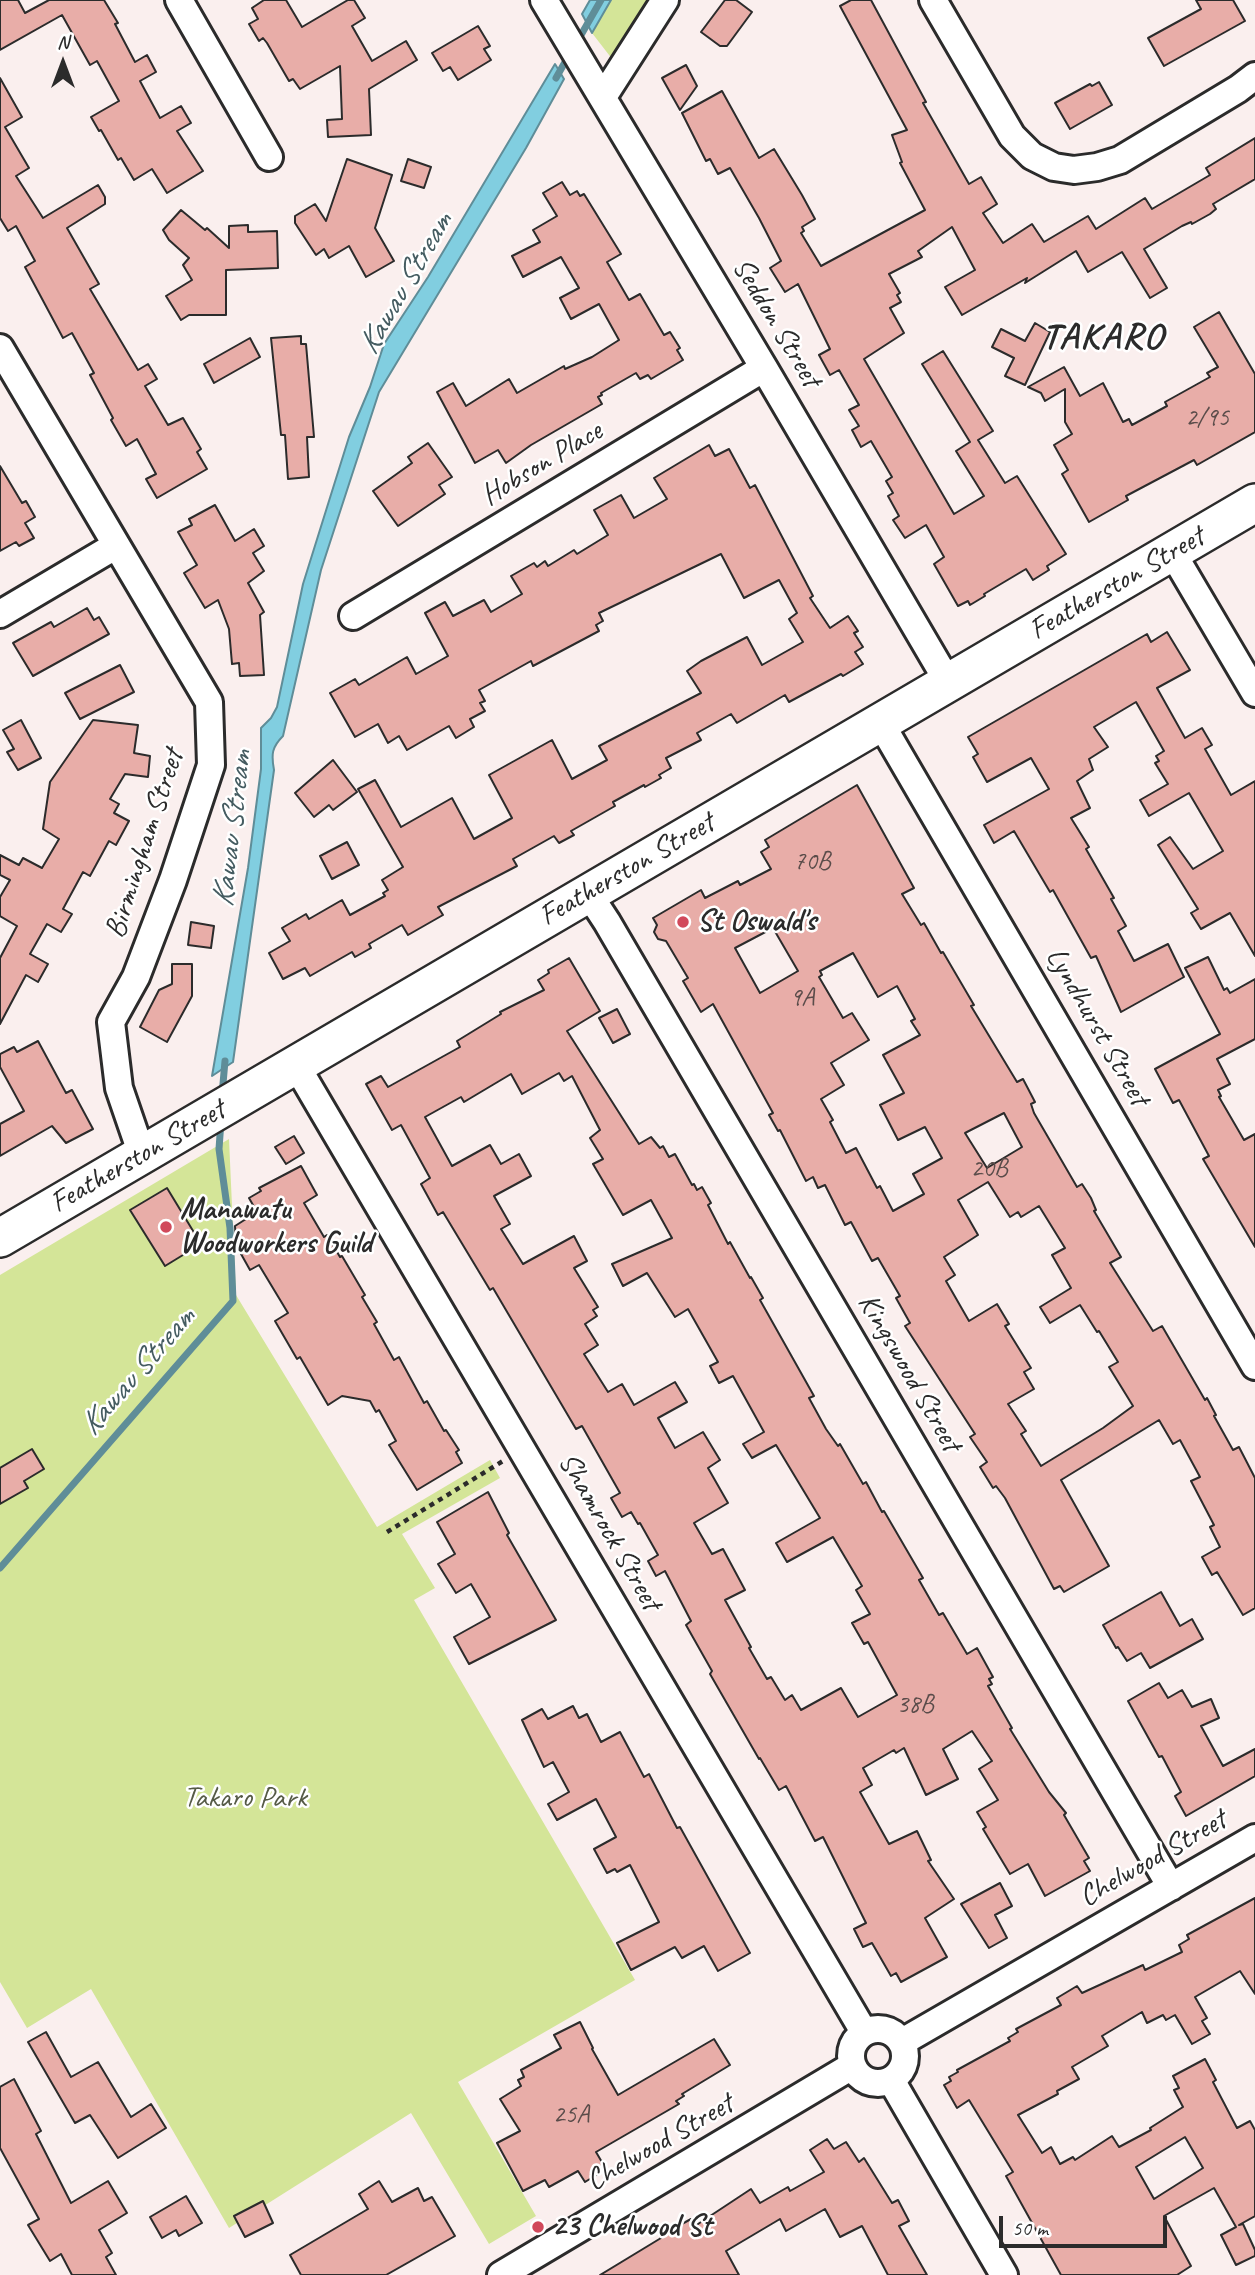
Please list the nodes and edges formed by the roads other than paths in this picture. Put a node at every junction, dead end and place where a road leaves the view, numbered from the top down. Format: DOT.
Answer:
graph roads {
  1 [pos="179,0"];
  2 [pos="544,0"];
  3 [pos="665,0"];
  4 [pos="933,0"];
  5 [pos="1255,76"];
  6 [pos="603,97"];
  7 [pos="270,157"];
  8 [pos="0,348"];
  9 [pos="764,368"];
  10 [pos="1255,503"];
  11 [pos="115,546"];
  12 [pos="1172,552"];
  13 [pos="0,614"];
  14 [pos="353,616"];
  15 [pos="948,682"];
  16 [pos="1255,693"];
  17 [pos="880,722"];
  18 [pos="588,893"];
  19 [pos="296,1065"];
  20 [pos="142,1155"];
  21 [pos="0,1238"];
  22 [pos="1255,1366"];
  23 [pos="1255,1838"];
  24 [pos="1171,1887"];
  25 [pos="864,2032"];
  26 [pos="902,2042"];
  27 [pos="852,2066"];
  28 [pos="891,2081"];
  29 [pos="501,2275"];
  30 [pos="1004,2275"];
  1 -- 7 [label="street"];
  2 -- 6 [label="street, Seddon Street"];
  3 -- 6 [label="street"];
  4 -- 5 [label="street"];
  6 -- 9 [label="street, Seddon Street"];
  8 -- 11 [label="street, Birmingham Street"];
  9 -- 14 [label="street, Hobson Place"];
  9 -- 15 [label="street, Seddon Street"];
  10 -- 12 [label="main road, Featherston Street"];
  11 -- 13 [label="street"];
  11 -- 20 [label="street, Birmingham Street"];
  12 -- 15 [label="main road, Featherston Street"];
  12 -- 16 [label="street"];
  15 -- 17 [label="main road, Featherston Street"];
  17 -- 18 [label="main road, Featherston Street"];
  17 -- 22 [label="street, Lyndhurst Street"];
  18 -- 19 [label="main road, Featherston Street"];
  18 -- 24 [label="street, Kingswood Street"];
  19 -- 20 [label="main road, Featherston Street"];
  19 -- 25 [label="street, Shamrock Street"];
  20 -- 21 [label="main road, Featherston Street"];
  23 -- 24 [label="street, Chelwood Street"];
  24 -- 26 [label="street, Chelwood Street"];
  25 -- 26 [label="street"];
  25 -- 27 [label="street"];
  26 -- 28 [label="street"];
  27 -- 28 [label="street"];
  27 -- 29 [label="street, Chelwood Street"];
  28 -- 30 [label="street"];
}
